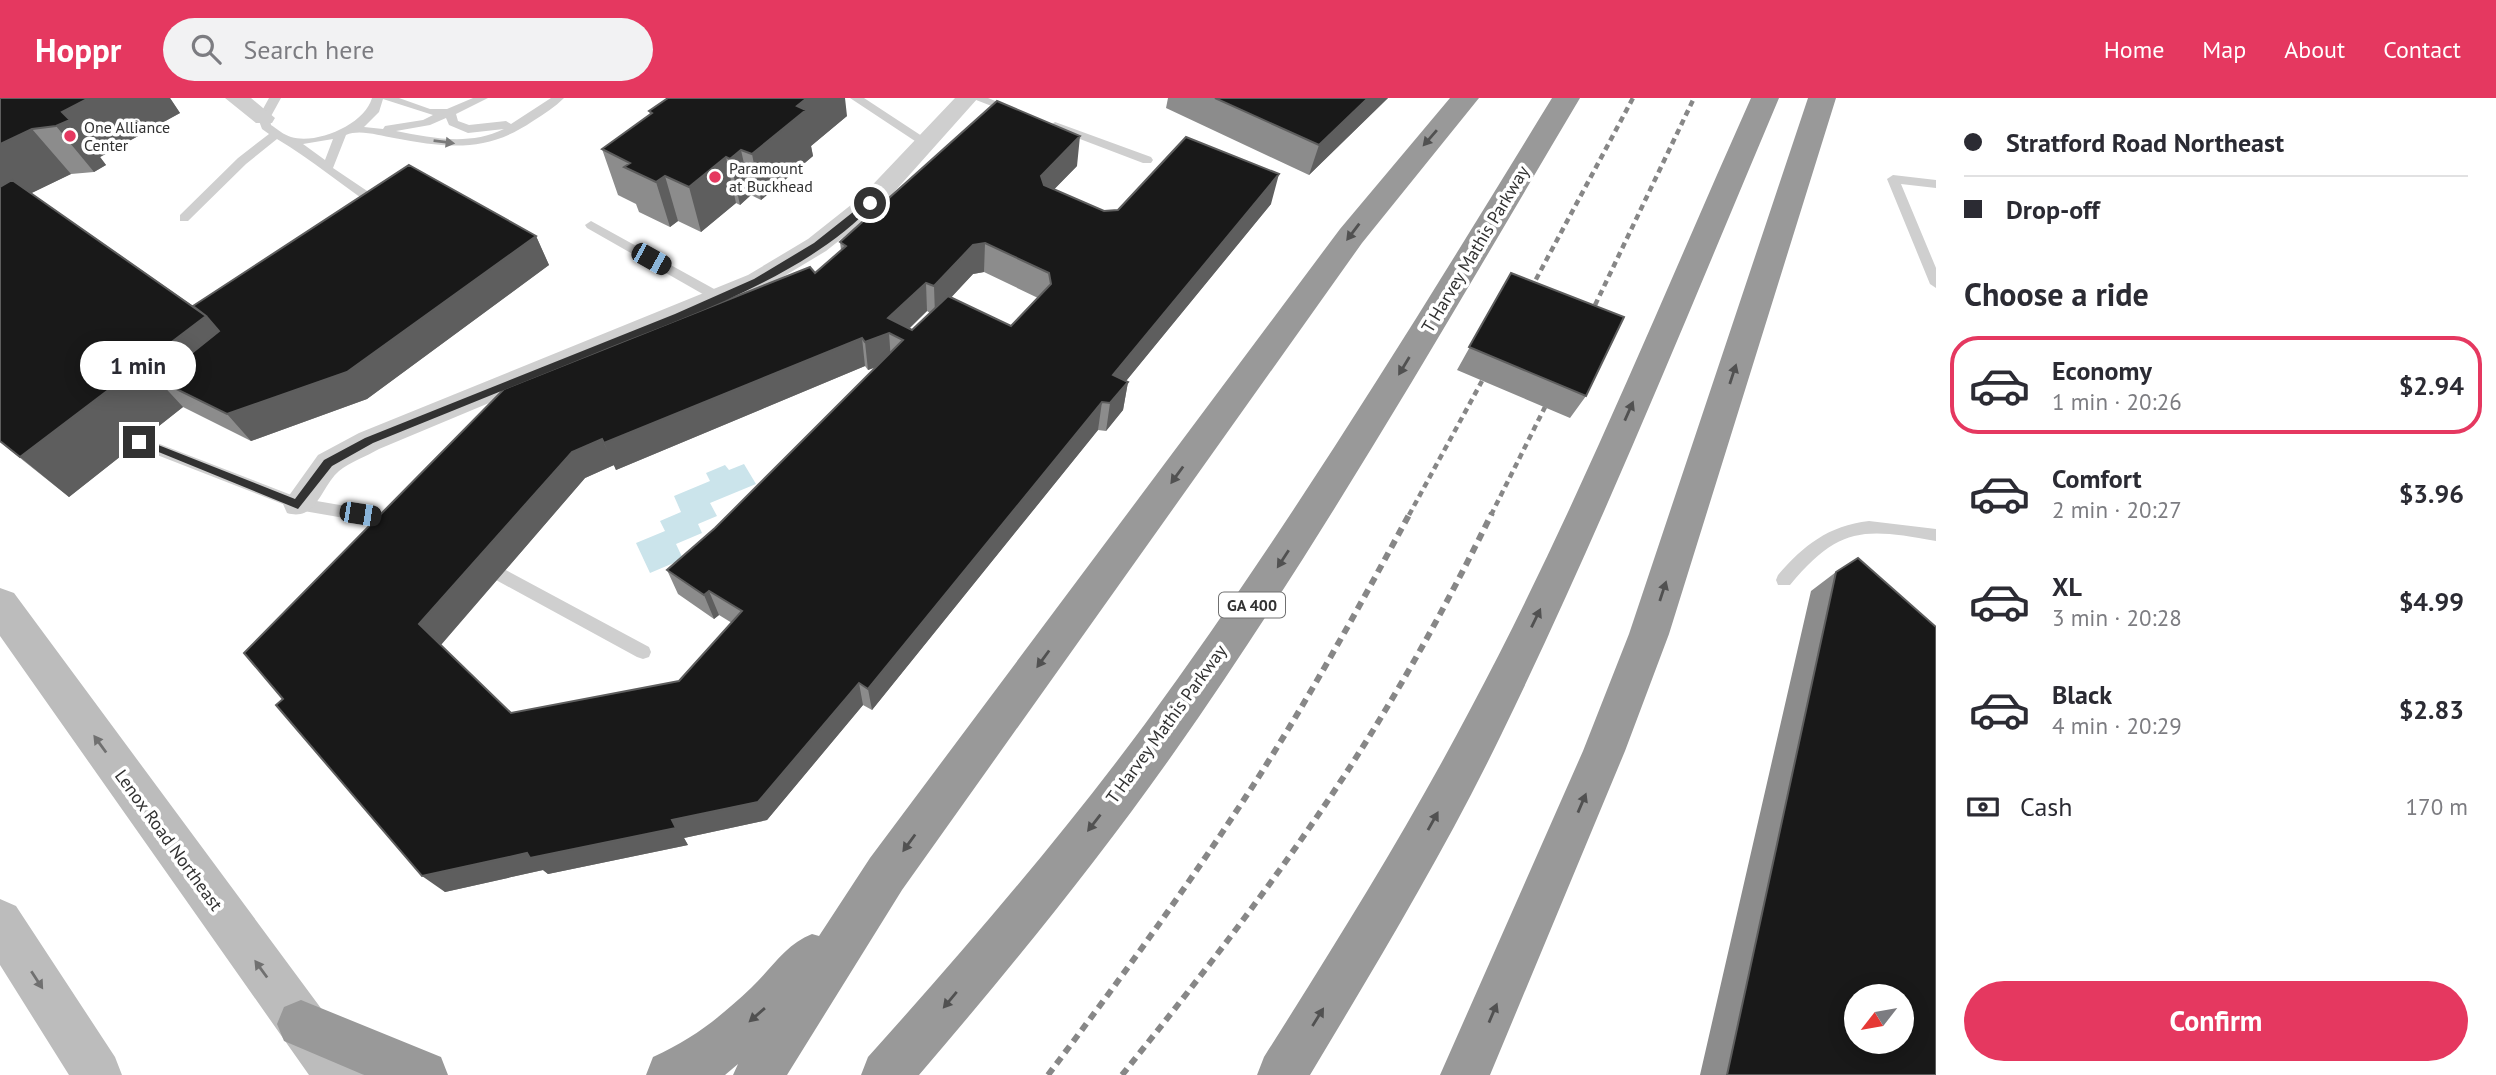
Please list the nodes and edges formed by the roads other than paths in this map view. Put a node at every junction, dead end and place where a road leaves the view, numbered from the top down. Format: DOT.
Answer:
graph roads {
  1 [pos="236,98"];
  2 [pos="378,98"];
  3 [pos="388,98"];
  4 [pos="482,98"];
  5 [pos="558,98"];
  6 [pos="856,98"];
  7 [pos="967,98"];
  8 [pos="977,98"];
  9 [pos="1465,98"];
  10 [pos="1566,98"];
  11 [pos="1765,98"];
  12 [pos="1822,98"];
  13 [pos="450,112"];
  14 [pos="1021,114"];
  15 [pos="271,117"];
  16 [pos="523,122"];
  17 [pos="1046,123"];
  18 [pos="384,130"];
  19 [pos="347,131"];
  20 [pos="289,141"];
  21 [pos="925,142"];
  22 [pos="1147,160"];
  23 [pos="327,169"];
  24 [pos="1936,184"];
  25 [pos="395,214"];
  26 [pos="184,218"];
  27 [pos="591,225"];
  28 [pos="1936,284"];
  29 [pos="720,298"];
  30 [pos="139,442"];
  31 [pos="298,504"];
  32 [pos="410,531"];
  33 [pos="1936,535"];
  34 [pos="502,575"];
  35 [pos="1784,580"];
  36 [pos="0,605"];
  37 [pos="643,652"];
  38 [pos="886,874"];
  39 [pos="0,922"];
  40 [pos="301,1024"];
  41 [pos="97,1075"];
  42 [pos="340,1075"];
  43 [pos="424,1075"];
  44 [pos="671,1075"];
  45 [pos="758,1075"];
  46 [pos="886,1075"];
  47 [pos="1282,1075"];
  48 [pos="1465,1075"];
  1 -- 15 [label="street"];
  2 -- 19 [label="lane"];
  3 -- 13 [label="lane"];
  4 -- 13 [label="lane"];
  5 -- 16 [label="lane"];
  6 -- 21 [label="lane"];
  7 -- 21 [label="street"];
  8 -- 14 [label="lane"];
  9 -- 38 [label="highway, one-way"];
  10 -- 46 [label="highway, T Harvey Mathis Parkway / GA 400, one-way"];
  47 -- 11 [label="highway, one-way"];
  48 -- 12 [label="highway, one-way"];
  13 -- 16 [label="lane"];
  13 -- 18 [label="lane"];
  15 -- 20 [label="lane"];
  15 -- 26 [label="lane"];
  18 -- 16 [label="lane, one-way"];
  17 -- 22 [label="lane"];
  18 -- 19 [label="lane"];
  19 -- 20 [label="lane"];
  19 -- 23 [label="lane"];
  20 -- 23 [label="lane"];
  21 -- 29 [label="street"];
  23 -- 25 [label="lane"];
  24 -- 28 [label="lane"];
  27 -- 29 [label="lane"];
  29 -- 31 [label="street"];
  30 -- 31 [label="lane"];
  31 -- 32 [label="lane"];
  33 -- 35 [label="lane"];
  34 -- 37 [label="lane"];
  40 -- 36 [label="main road, Lenox Road Northeast, one-way"];
  38 -- 44 [label="highway, one-way"];
  38 -- 45 [label="highway"];
  39 -- 41 [label="main road, one-way"];
  40 -- 42 [label="main road, Lenox Road Northeast"];
  40 -- 43 [label="highway"];
}
